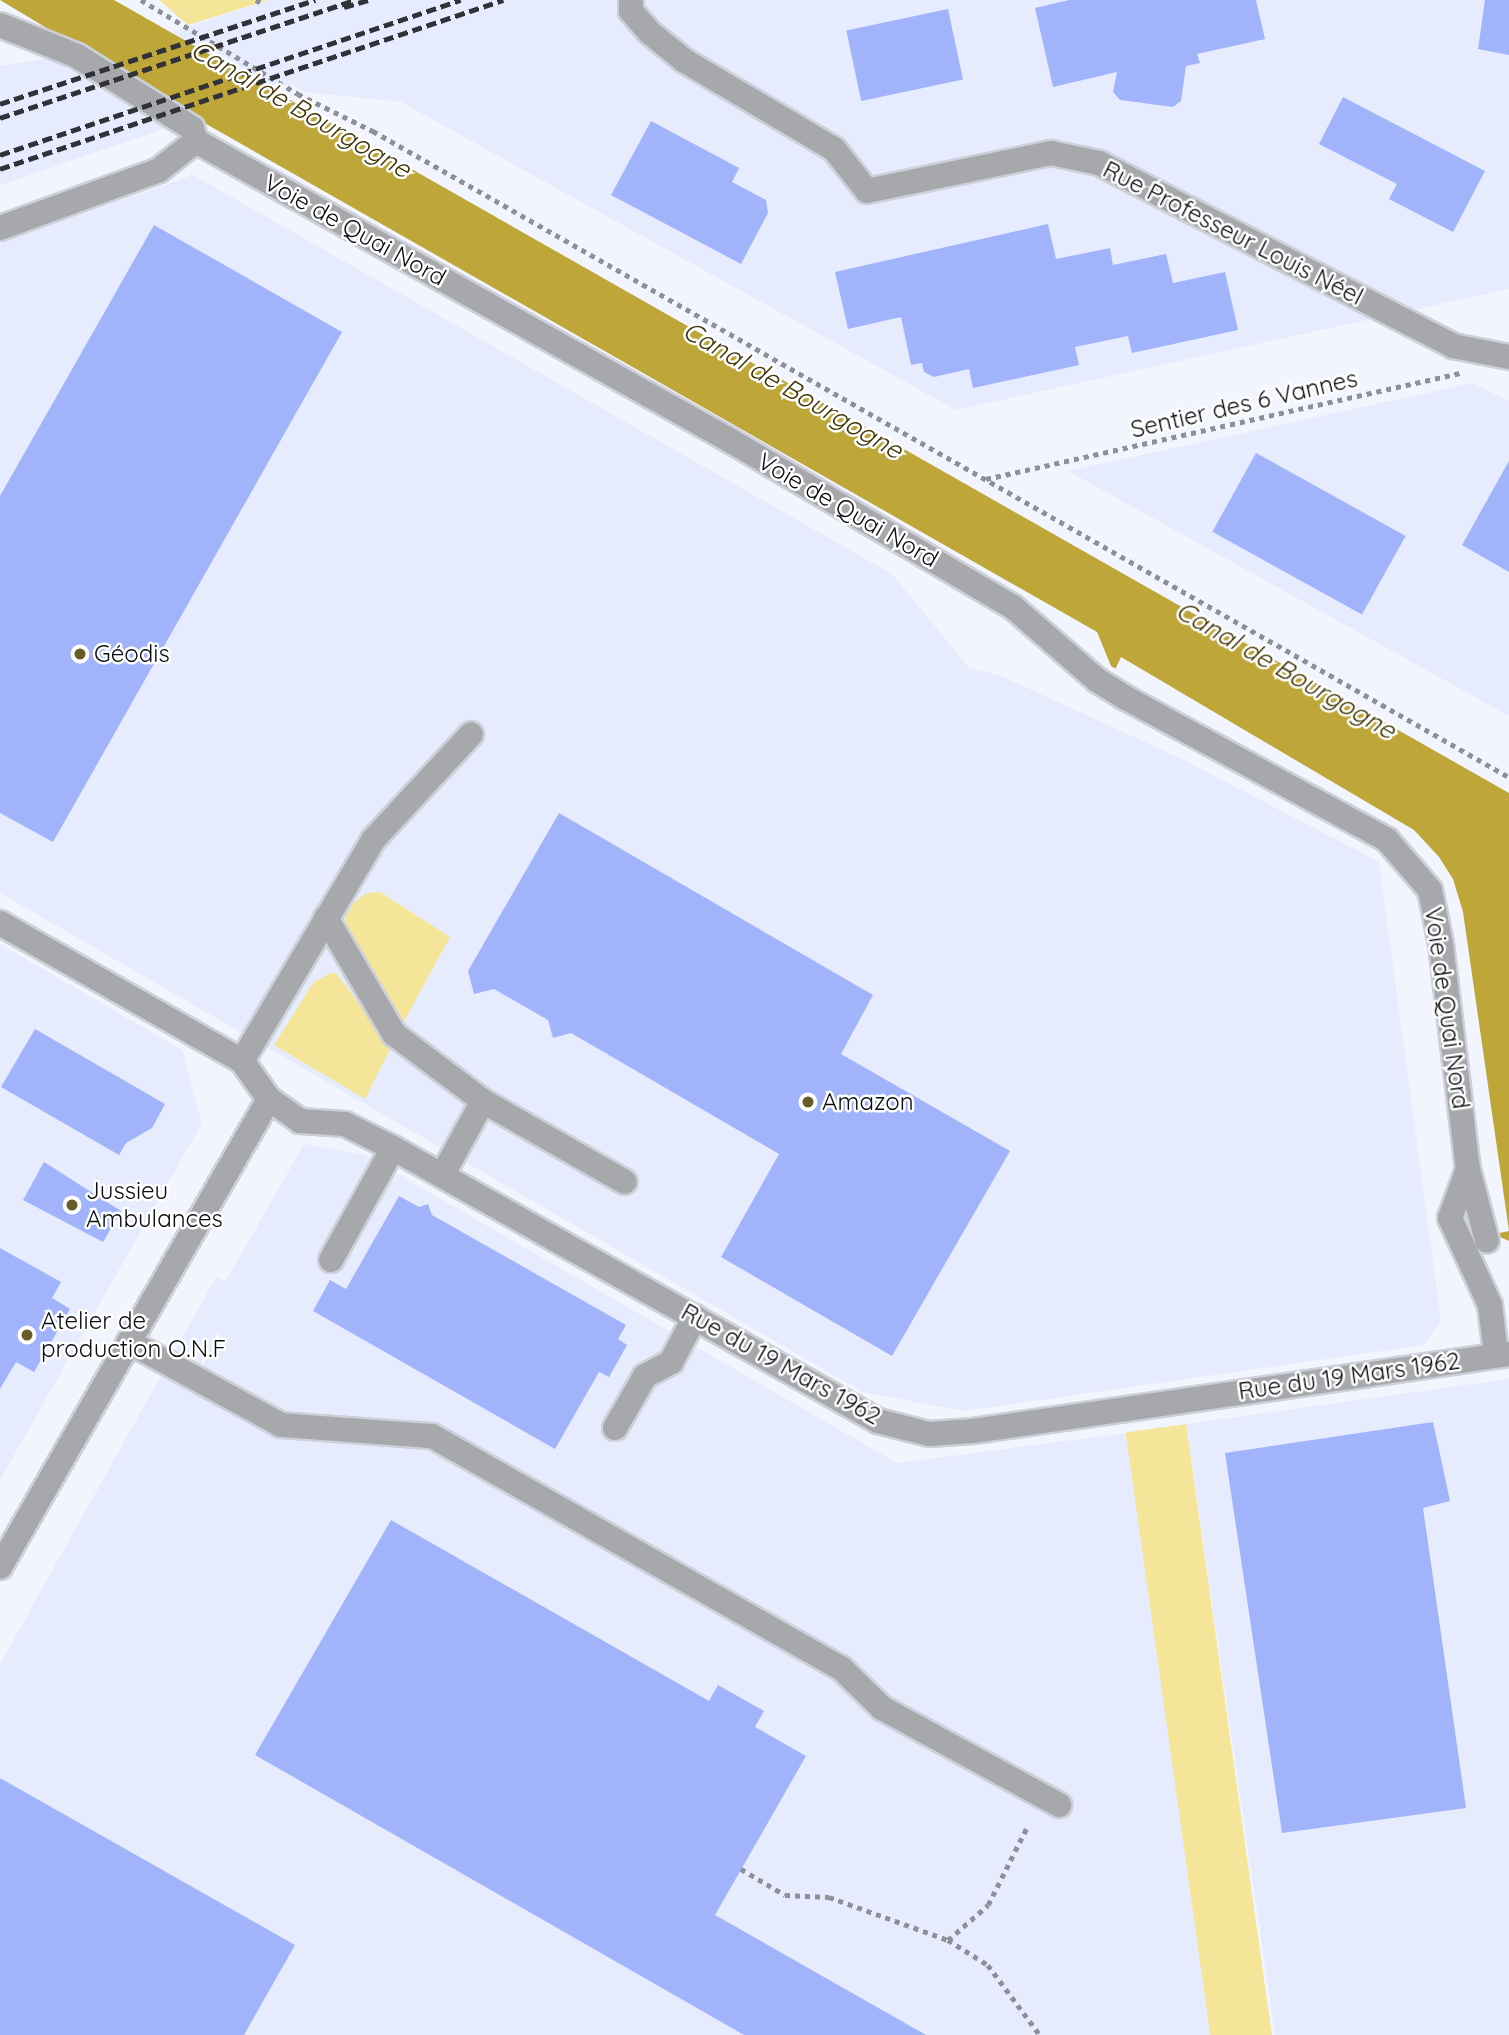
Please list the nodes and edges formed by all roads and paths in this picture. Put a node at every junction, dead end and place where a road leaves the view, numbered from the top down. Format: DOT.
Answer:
graph roads {
  1 [pos="141,0"];
  2 [pos="631,0"];
  3 [pos="0,26"];
  4 [pos="196,141"];
  5 [pos="0,228"];
  6 [pos="1509,357"];
  7 [pos="1467,372"];
  8 [pos="986,479"];
  9 [pos="471,734"];
  10 [pos="1509,777"];
  11 [pos="326,918"];
  12 [pos="0,923"];
  13 [pos="242,1061"];
  14 [pos="269,1099"];
  15 [pos="483,1101"];
  16 [pos="393,1147"];
  17 [pos="1468,1168"];
  18 [pos="443,1174"];
  19 [pos="625,1182"];
  20 [pos="1487,1241"];
  21 [pos="331,1260"];
  22 [pos="695,1317"];
  23 [pos="129,1342"];
  24 [pos="1503,1354"];
  25 [pos="615,1428"];
  26 [pos="0,1567"];
  27 [pos="1059,1805"];
  28 [pos="1028,1825"];
  29 [pos="741,1869"];
  30 [pos="948,1940"];
  31 [pos="1040,2035"];
  1 -- 8 [label="path"];
  2 -- 6 [label="street, Rue Professeur Louis Néel"];
  3 -- 4 [label="street, Voie de Quai Nord"];
  4 -- 5 [label="street"];
  4 -- 17 [label="street, Voie de Quai Nord"];
  7 -- 8 [label="path, Sentier des 6 Vannes"];
  8 -- 10 [label="path"];
  9 -- 11 [label="street"];
  11 -- 13 [label="street"];
  11 -- 15 [label="street"];
  12 -- 13 [label="street"];
  13 -- 14 [label="street, Rue du 19 Mars 1962"];
  14 -- 16 [label="street, Rue du 19 Mars 1962"];
  14 -- 23 [label="street"];
  15 -- 18 [label="street"];
  15 -- 19 [label="street"];
  16 -- 18 [label="street, Rue du 19 Mars 1962"];
  16 -- 21 [label="street"];
  17 -- 20 [label="street, Voie de Quai Nord"];
  17 -- 24 [label="street, Voie de Quai Nord"];
  18 -- 22 [label="street, Rue du 19 Mars 1962"];
  22 -- 24 [label="street, Rue du 19 Mars 1962"];
  22 -- 25 [label="street"];
  23 -- 26 [label="street"];
  23 -- 27 [label="street"];
  28 -- 30 [label="path"];
  29 -- 30 [label="path"];
  30 -- 31 [label="path"];
}
